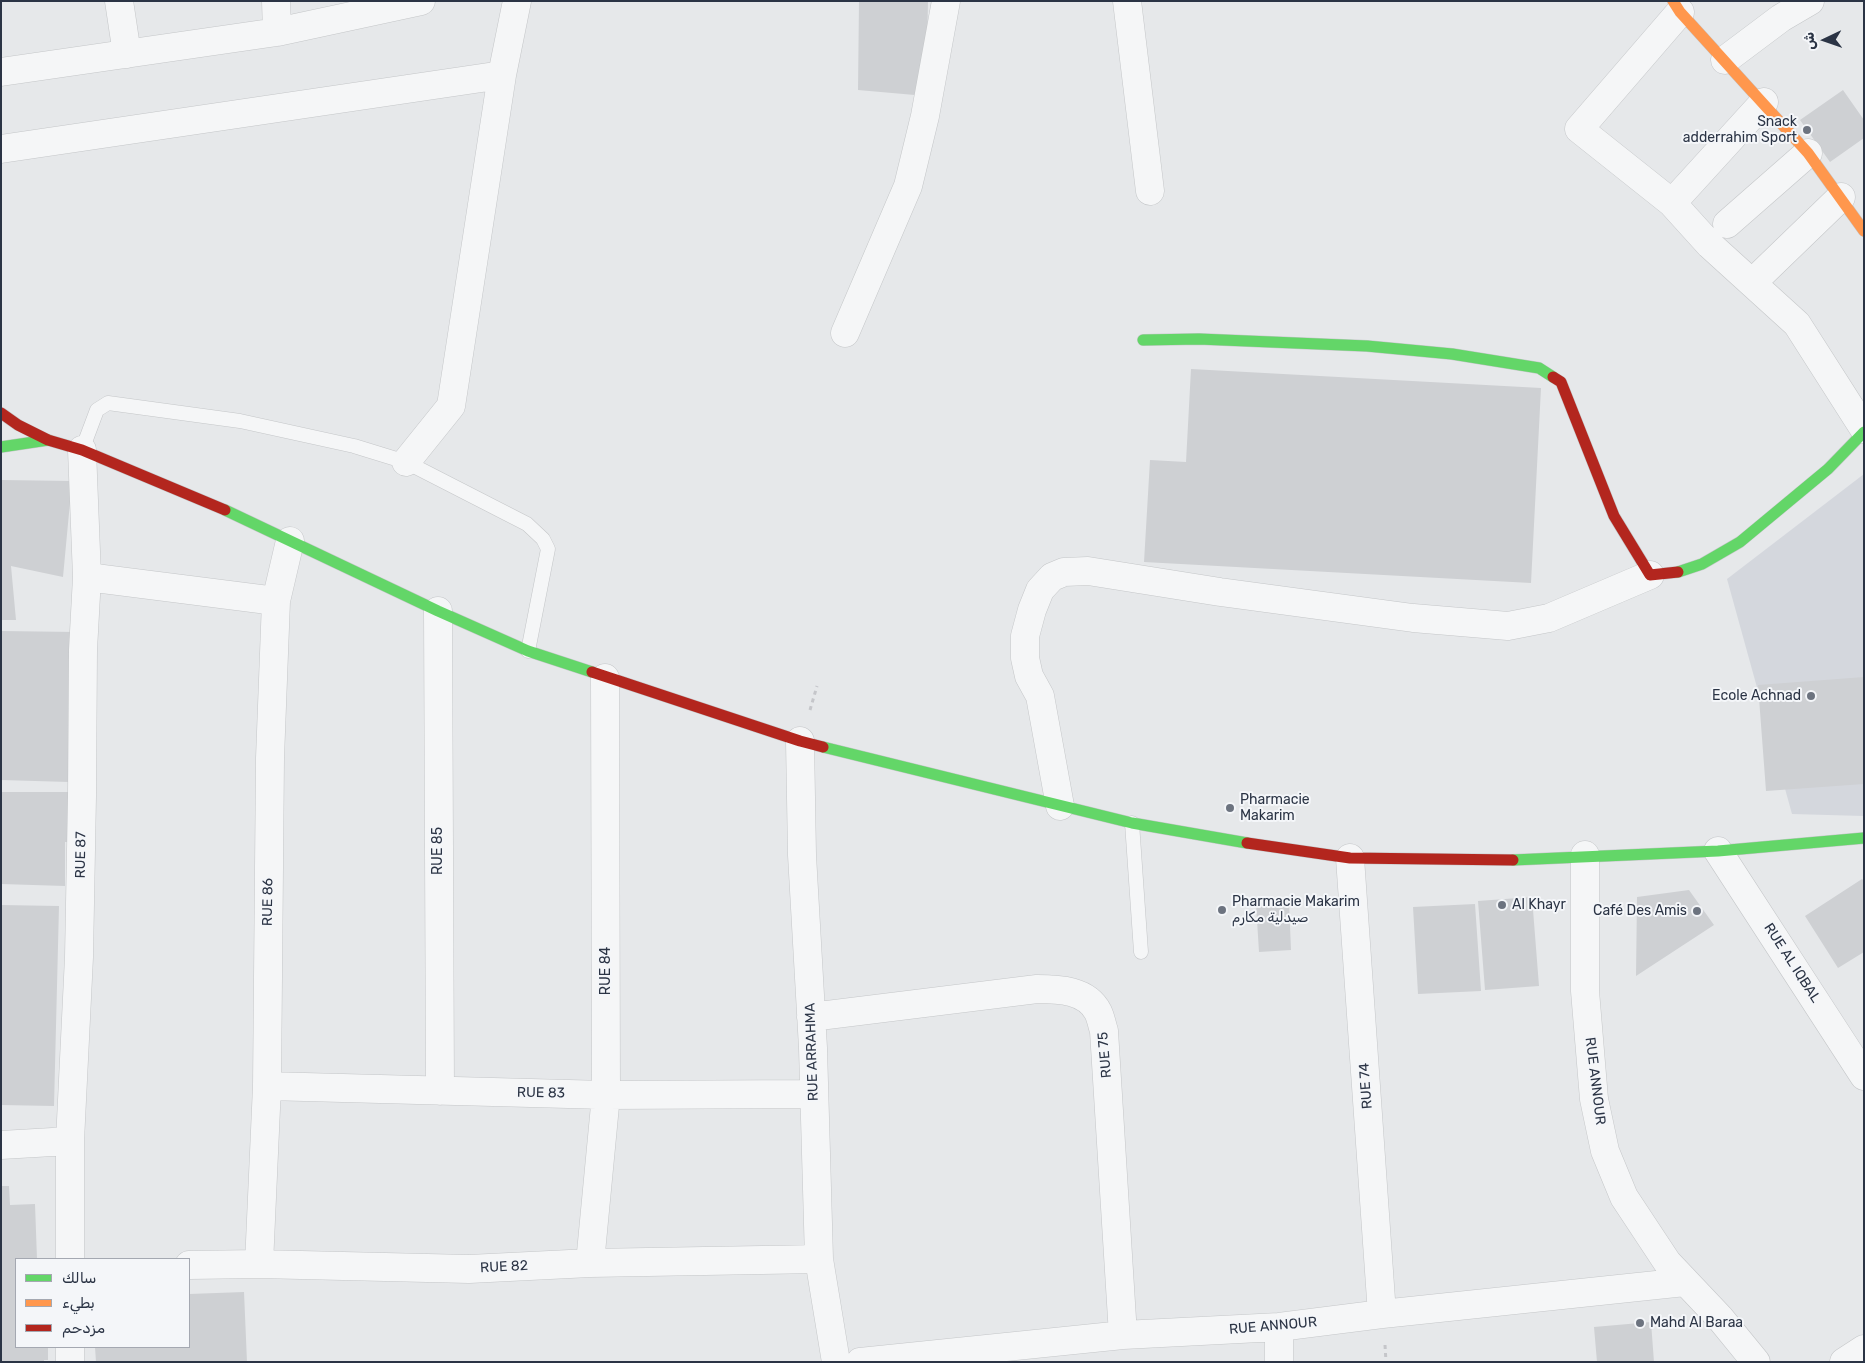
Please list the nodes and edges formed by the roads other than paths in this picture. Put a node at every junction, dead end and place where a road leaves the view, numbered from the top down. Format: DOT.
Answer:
graph roads {
  1 [pos="119,1"];
  2 [pos="276,1"];
  3 [pos="421,1"];
  4 [pos="516,1"];
  5 [pos="946,1"];
  6 [pos="1127,1"];
  7 [pos="1810,1"];
  8 [pos="1676,6"];
  9 [pos="277,32"];
  10 [pos="127,54"];
  11 [pos="1725,60"];
  12 [pos="1,72"];
  13 [pos="502,75"];
  14 [pos="1764,102"];
  15 [pos="1,149"];
  16 [pos="1808,152"];
  17 [pos="1150,191"];
  18 [pos="1841,197"];
  19 [pos="1672,203"];
  20 [pos="1727,224"];
  21 [pos="1863,227"];
  22 [pos="1752,283"];
  23 [pos="845,333"];
  24 [pos="1143,340"];
  25 [pos="1,413"];
  26 [pos="1,424"];
  27 [pos="18,425"];
  28 [pos="1864,430"];
  29 [pos="48,440"];
  30 [pos="1,448"];
  31 [pos="82,450"];
  32 [pos="406,462"];
  33 [pos="290,541"];
  34 [pos="1650,575"];
  35 [pos="87,577"];
  36 [pos="276,601"];
  37 [pos="438,611"];
  38 [pos="528,652"];
  39 [pos="605,678"];
  40 [pos="800,742"];
  41 [pos="1060,806"];
  42 [pos="1132,823"];
  43 [pos="1864,838"];
  44 [pos="1718,851"];
  45 [pos="1585,855"];
  46 [pos="1350,858"];
  47 [pos="1141,952"];
  48 [pos="811,1017"];
  49 [pos="1864,1076"];
  50 [pos="267,1086"];
  51 [pos="440,1091"];
  52 [pos="814,1094"];
  53 [pos="606,1095"];
  54 [pos="70,1141"];
  55 [pos="1,1145"];
  56 [pos="70,1258"];
  57 [pos="819,1259"];
  58 [pos="259,1264"];
  59 [pos="590,1264"];
  60 [pos="190,1265"];
  61 [pos="1685,1282"];
  62 [pos="1382,1314"];
  63 [pos="1279,1327"];
  64 [pos="1123,1334"];
  65 [pos="70,1348"];
  66 [pos="1864,1349"];
  67 [pos="70,1362"];
  68 [pos="836,1362"];
  69 [pos="860,1362"];
  70 [pos="1279,1362"];
  71 [pos="1756,1362"];
  72 [pos="1844,1362"];
  1 -- 10 [label="street"];
  2 -- 9 [label="street"];
  3 -- 9 [label="street"];
  4 -- 13 [label="street"];
  5 -- 23 [label="street"];
  6 -- 17 [label="street"];
  7 -- 11 [label="street"];
  8 -- 11 [label="street"];
  8 -- 19 [label="street"];
  9 -- 10 [label="street"];
  10 -- 12 [label="street"];
  11 -- 14 [label="street"];
  13 -- 15 [label="street"];
  13 -- 32 [label="street"];
  14 -- 16 [label="street"];
  14 -- 19 [label="street"];
  16 -- 18 [label="street"];
  16 -- 20 [label="street"];
  18 -- 21 [label="street"];
  18 -- 22 [label="street"];
  19 -- 22 [label="street"];
  22 -- 28 [label="street"];
  24 -- 34 [label="street"];
  25 -- 27 [label="street"];
  26 -- 27 [label="street"];
  27 -- 29 [label="street"];
  28 -- 34 [label="street"];
  29 -- 30 [label="street"];
  29 -- 31 [label="street"];
  31 -- 32 [label="lane"];
  31 -- 33 [label="street"];
  31 -- 35 [label="street, RUE 87"];
  32 -- 38 [label="lane"];
  33 -- 36 [label="street, RUE 86"];
  33 -- 37 [label="street"];
  34 -- 41 [label="street"];
  35 -- 36 [label="street"];
  35 -- 54 [label="street, RUE 87"];
  36 -- 50 [label="street, RUE 86"];
  37 -- 38 [label="street"];
  37 -- 51 [label="street, RUE 85"];
  38 -- 39 [label="street"];
  39 -- 40 [label="street"];
  39 -- 53 [label="street, RUE 84"];
  40 -- 41 [label="street"];
  40 -- 48 [label="street, RUE ARRAHMA"];
  41 -- 42 [label="street"];
  42 -- 46 [label="street"];
  42 -- 47 [label="lane"];
  43 -- 44 [label="street"];
  44 -- 45 [label="street"];
  44 -- 49 [label="street, RUE AL IQBAL"];
  45 -- 46 [label="street"];
  45 -- 61 [label="street, RUE ANNOUR"];
  46 -- 62 [label="street, RUE 74"];
  48 -- 52 [label="street, RUE ARRAHMA"];
  48 -- 64 [label="street, RUE 75"];
  50 -- 51 [label="street, RUE 83"];
  50 -- 58 [label="street, RUE 86"];
  51 -- 53 [label="street, RUE 83"];
  52 -- 53 [label="street, RUE 83"];
  52 -- 57 [label="street, RUE ARRAHMA"];
  53 -- 59 [label="street, RUE 84"];
  54 -- 55 [label="street"];
  54 -- 56 [label="street, RUE 87"];
  57 -- 59 [label="street, RUE 82"];
  57 -- 68 [label="street, RUE ARRAHMA"];
  58 -- 59 [label="street, RUE 82"];
  58 -- 60 [label="street, RUE 82"];
  61 -- 62 [label="street, RUE ANNOUR"];
  61 -- 71 [label="street, RUE ANNOUR"];
  62 -- 63 [label="street, RUE ANNOUR"];
  63 -- 64 [label="street, RUE ANNOUR"];
  63 -- 70 [label="street"];
  64 -- 69 [label="street, RUE ANNOUR"];
  65 -- 67 [label="street"];
  66 -- 72 [label="street"];
}
